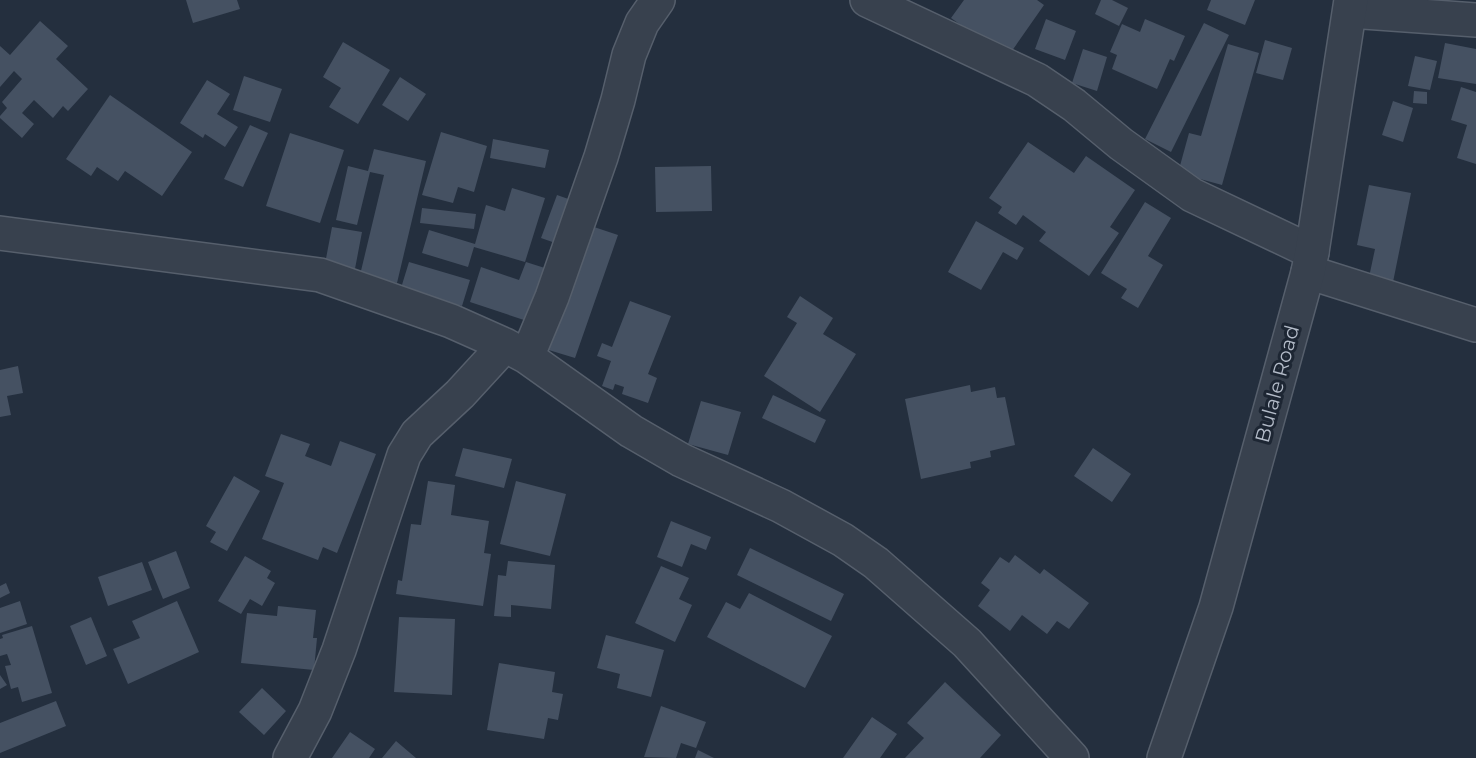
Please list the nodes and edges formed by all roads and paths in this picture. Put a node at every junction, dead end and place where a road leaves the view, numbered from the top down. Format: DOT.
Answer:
graph roads {
  1 [pos="658,0"];
  2 [pos="867,0"];
  3 [pos="1351,5"];
  4 [pos="1476,20"];
  5 [pos="0,233"];
  6 [pos="1310,262"];
  7 [pos="1476,325"];
  8 [pos="516,351"];
  9 [pos="290,758"];
  10 [pos="1072,758"];
  11 [pos="1164,758"];
  1 -- 8 [label="street"];
  2 -- 6 [label="street"];
  3 -- 4 [label="street"];
  3 -- 6 [label="street, Bulale Road"];
  5 -- 8 [label="street"];
  6 -- 7 [label="street"];
  6 -- 11 [label="street, Bulale Road"];
  8 -- 9 [label="street"];
  8 -- 10 [label="street"];
}
